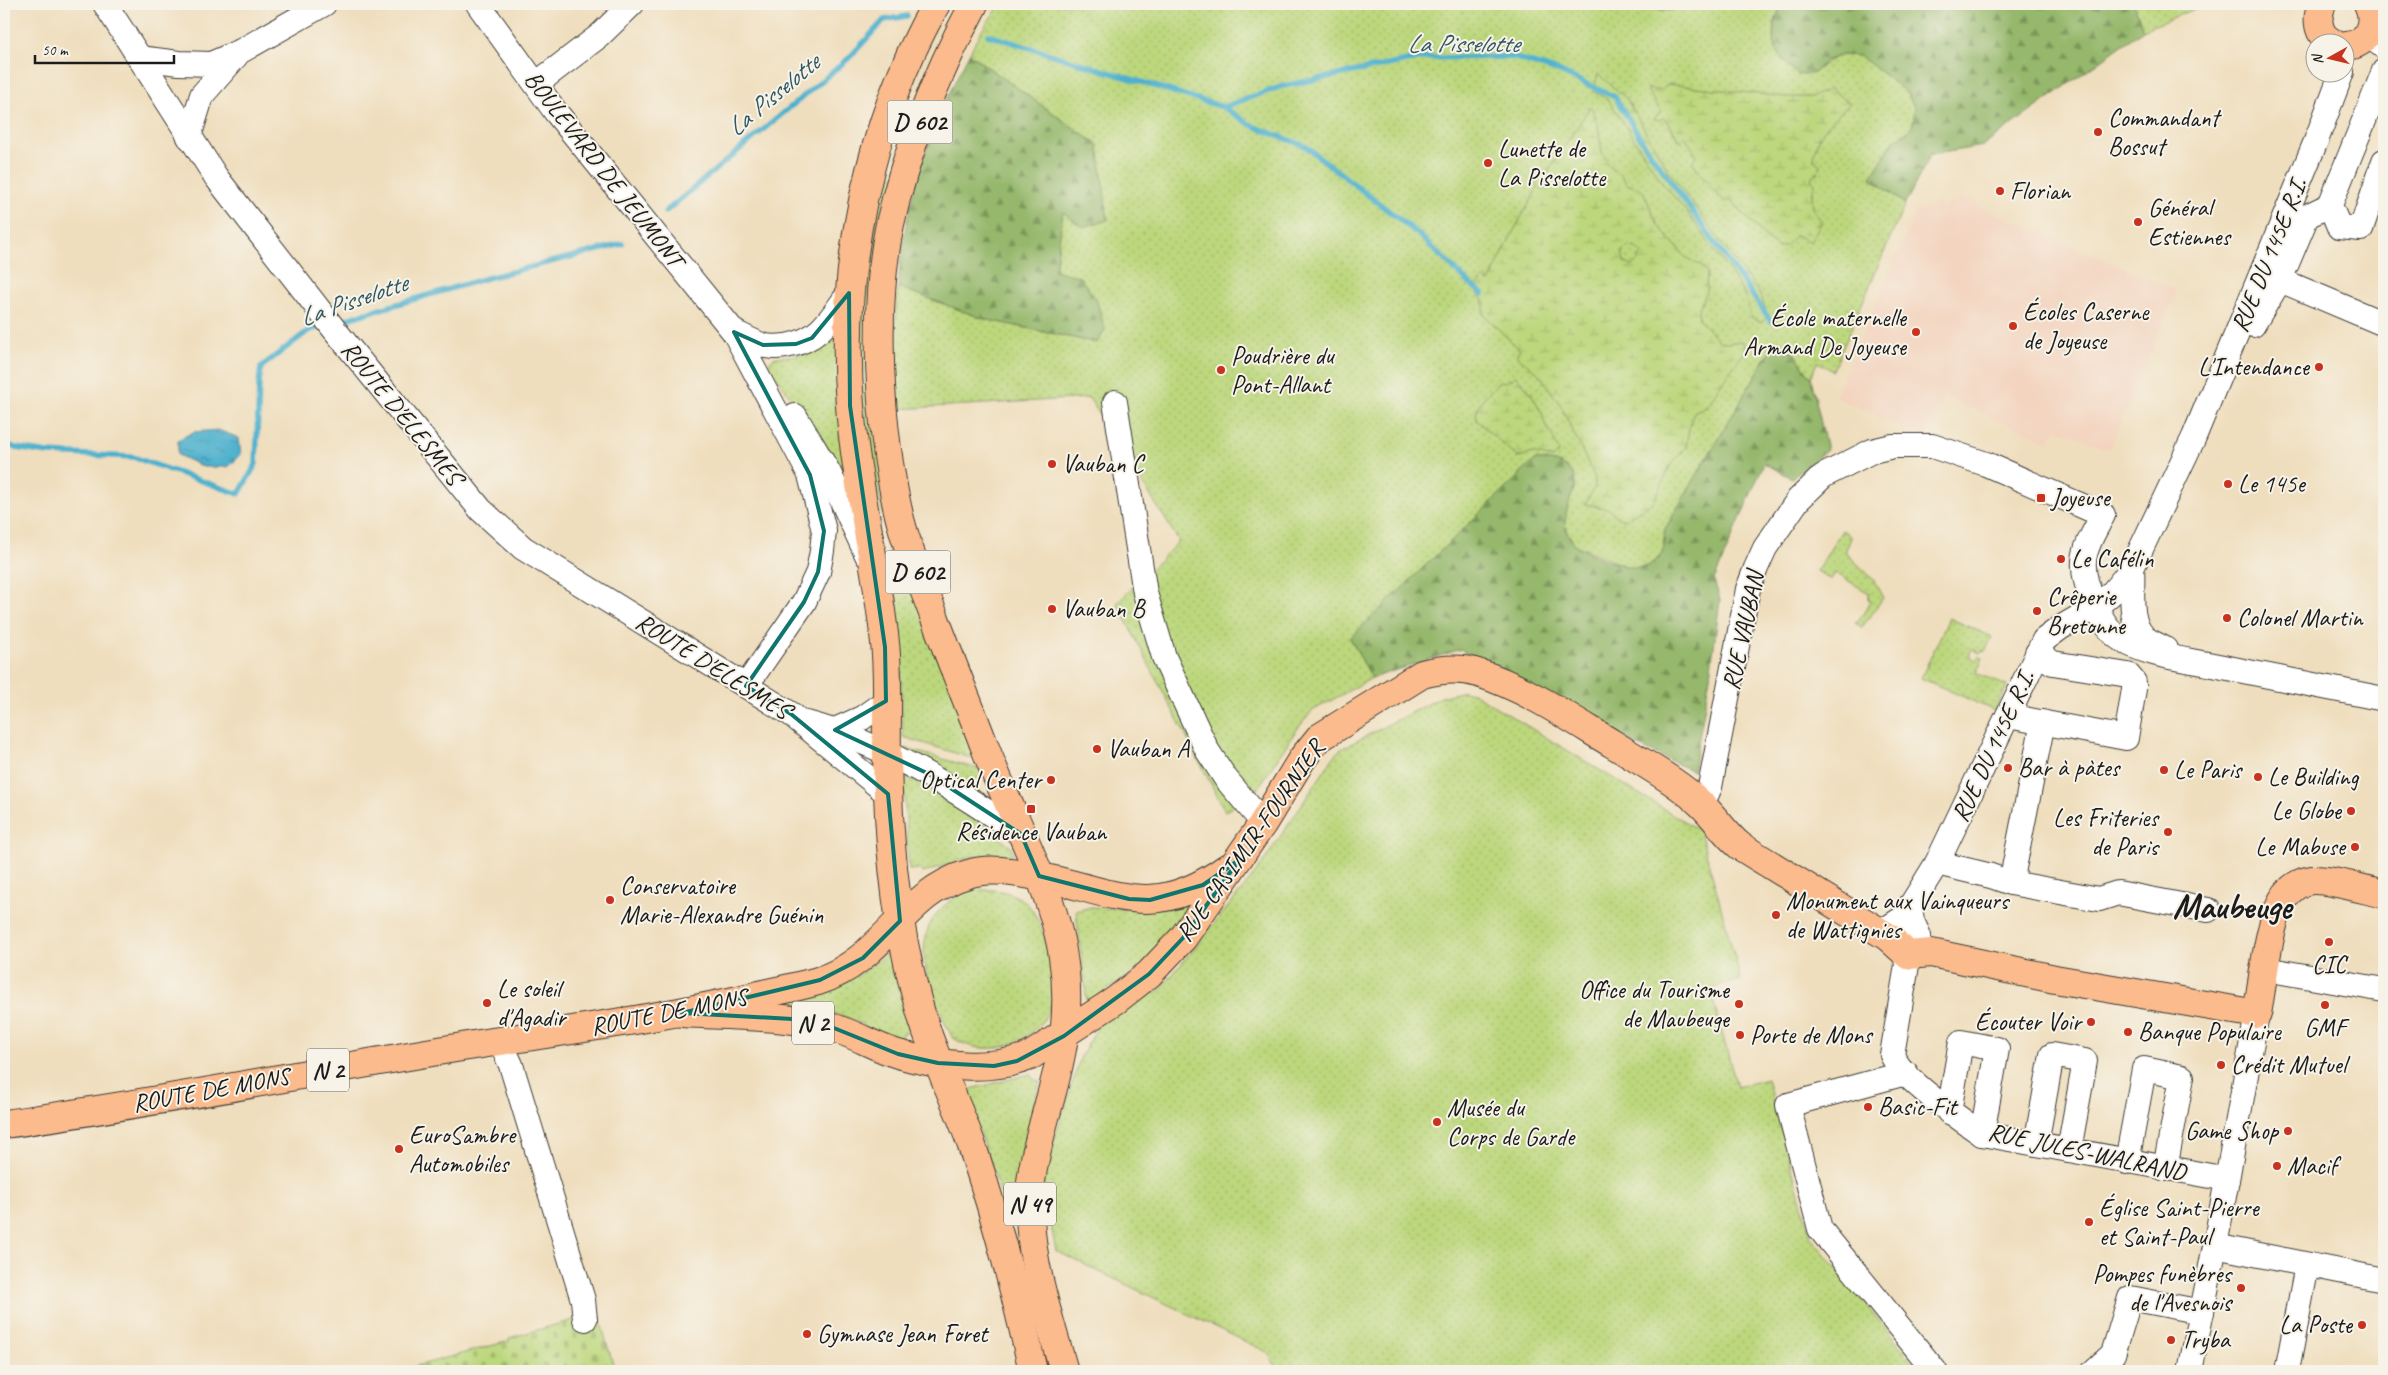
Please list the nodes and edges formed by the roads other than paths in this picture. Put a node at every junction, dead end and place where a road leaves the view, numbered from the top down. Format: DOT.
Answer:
graph roads {
  1 [pos="105,4"];
  2 [pos="324,4"];
  3 [pos="478,4"];
  4 [pos="632,4"];
  5 [pos="936,4"];
  6 [pos="974,4"];
  7 [pos="2322,4"];
  8 [pos="2369,4"];
  9 [pos="2322,32"];
  10 [pos="2356,44"];
  11 [pos="241,51"];
  12 [pos="139,58"];
  13 [pos="2384,71"];
  14 [pos="2338,82"];
  15 [pos="536,84"];
  16 [pos="189,138"];
  17 [pos="2384,161"];
  18 [pos="2330,205"];
  19 [pos="2280,280"];
  20 [pos="849,293"];
  21 [pos="2384,324"];
  22 [pos="734,332"];
  23 [pos="1114,402"];
  24 [pos="2194,438"];
  25 [pos="2132,568"];
  26 [pos="877,577"];
  27 [pos="2096,607"];
  28 [pos="2037,653"];
  29 [pos="2182,658"];
  30 [pos="746,686"];
  31 [pos="2384,700"];
  32 [pos="886,701"];
  33 [pos="2008,716"];
  34 [pos="798,720"];
  35 [pos="2043,722"];
  36 [pos="835,730"];
  37 [pos="887,754"];
  38 [pos="888,794"];
  39 [pos="1702,805"];
  40 [pos="1263,823"];
  41 [pos="1021,834"];
  42 [pos="1239,860"];
  43 [pos="1937,863"];
  44 [pos="1039,876"];
  45 [pos="2011,883"];
  46 [pos="2384,894"];
  47 [pos="1910,906"];
  48 [pos="2208,910"];
  49 [pos="900,921"];
  50 [pos="1877,930"];
  51 [pos="1914,949"];
  52 [pos="2265,969"];
  53 [pos="2384,990"];
  54 [pos="682,1013"];
  55 [pos="2257,1014"];
  56 [pos="1064,1036"];
  57 [pos="500,1041"];
  58 [pos="938,1062"];
  59 [pos="1906,1073"];
  60 [pos="1949,1112"];
  61 [pos="4,1124"];
  62 [pos="1982,1134"];
  63 [pos="2036,1144"];
  64 [pos="2069,1150"];
  65 [pos="2127,1162"];
  66 [pos="2165,1169"];
  67 [pos="2227,1179"];
  68 [pos="2215,1246"];
  69 [pos="2307,1265"];
  70 [pos="2384,1280"];
  71 [pos="2202,1312"];
  72 [pos="585,1319"];
  73 [pos="1033,1371"];
  74 [pos="1064,1371"];
  75 [pos="1935,1371"];
  76 [pos="2094,1371"];
  77 [pos="2190,1371"];
  78 [pos="2287,1371"];
  1 -- 12 [label="street, ROUTE D'ELESMES"];
  2 -- 11 [label="street"];
  3 -- 15 [label="street, BOULEVARD DE JEUMONT"];
  4 -- 15 [label="street"];
  5 -- 20 [label="main road, D 602"];
  6 -- 41 [label="main road, D 602"];
  7 -- 9 [label="main road"];
  8 -- 10 [label="main road"];
  11 -- 12 [label="street"];
  11 -- 16 [label="street"];
  12 -- 16 [label="street, ROUTE D'ELESMES"];
  13 -- 18 [label="street"];
  14 -- 24 [label="street, RUE DU 145E R.I."];
  15 -- 22 [label="street, BOULEVARD DE JEUMONT"];
  16 -- 30 [label="street, ROUTE D'ELESMES"];
  17 -- 18 [label="street"];
  18 -- 19 [label="street, RUE DU 145E R.I."];
  19 -- 21 [label="street"];
  19 -- 24 [label="street, RUE DU 145E R.I."];
  20 -- 22 [label="street, BOULEVARD DE JEUMONT"];
  20 -- 26 [label="main road, D 602"];
  22 -- 26 [label="street"];
  22 -- 30 [label="street, BOULEVARD DE JEUMONT"];
  23 -- 40 [label="street"];
  24 -- 25 [label="street, RUE DU 145E R.I."];
  25 -- 27 [label="street, RUE DU 145E R.I."];
  25 -- 29 [label="street"];
  26 -- 32 [label="main road, D 602"];
  27 -- 28 [label="street, RUE DU 145E R.I."];
  27 -- 29 [label="street"];
  27 -- 39 [label="street, RUE VAUBAN"];
  28 -- 33 [label="street, RUE DU 145E R.I."];
  28 -- 35 [label="street"];
  29 -- 31 [label="street"];
  30 -- 34 [label="street, ROUTE D'ELESMES"];
  32 -- 36 [label="street"];
  32 -- 37 [label="main road, D 602"];
  33 -- 35 [label="street"];
  33 -- 43 [label="street, RUE DU 145E R.I."];
  34 -- 36 [label="street"];
  34 -- 38 [label="street"];
  35 -- 45 [label="street"];
  36 -- 37 [label="street"];
  37 -- 38 [label="main road, D 602"];
  37 -- 41 [label="street"];
  38 -- 49 [label="main road, D 602"];
  39 -- 40 [label="main road, RUE CASIMIR-FOURNIER"];
  39 -- 50 [label="main road, RUE CASIMIR-FOURNIER"];
  40 -- 42 [label="main road, RUE CASIMIR-FOURNIER"];
  41 -- 44 [label="main road, D 602"];
  42 -- 44 [label="main road"];
  42 -- 56 [label="main road, RUE CASIMIR-FOURNIER"];
  43 -- 45 [label="street"];
  43 -- 47 [label="street, RUE DU 145E R.I."];
  44 -- 49 [label="main road, N 2"];
  44 -- 56 [label="main road"];
  45 -- 48 [label="street"];
  46 -- 52 [label="main road"];
  47 -- 50 [label="street, RUE DU 145E R.I."];
  47 -- 51 [label="street"];
  49 -- 54 [label="main road, ROUTE DE MONS / N 2"];
  49 -- 58 [label="main road"];
  50 -- 51 [label="main road"];
  51 -- 55 [label="main road"];
  51 -- 59 [label="street, RUE JULES-WALRAND"];
  52 -- 53 [label="street"];
  52 -- 55 [label="main road"];
  54 -- 57 [label="main road, ROUTE DE MONS / N 2"];
  54 -- 58 [label="main road, N 2"];
  55 -- 67 [label="street"];
  56 -- 58 [label="main road, N 2"];
  56 -- 74 [label="main road, N 49"];
  57 -- 61 [label="main road, ROUTE DE MONS / N 2"];
  57 -- 72 [label="street"];
  58 -- 73 [label="main road, N 49"];
  59 -- 60 [label="street, RUE JULES-WALRAND"];
  59 -- 75 [label="street"];
  60 -- 62 [label="street, RUE JULES-WALRAND"];
  60 -- 62 [label="street"];
  62 -- 63 [label="street, RUE JULES-WALRAND"];
  63 -- 64 [label="street, RUE JULES-WALRAND"];
  63 -- 64 [label="street"];
  64 -- 65 [label="street, RUE JULES-WALRAND"];
  65 -- 66 [label="street, RUE JULES-WALRAND"];
  65 -- 66 [label="street"];
  66 -- 67 [label="street, RUE JULES-WALRAND"];
  67 -- 68 [label="street"];
  68 -- 69 [label="street"];
  68 -- 71 [label="street"];
  69 -- 70 [label="street"];
  69 -- 78 [label="street"];
  71 -- 76 [label="street"];
  71 -- 77 [label="street"];
}
